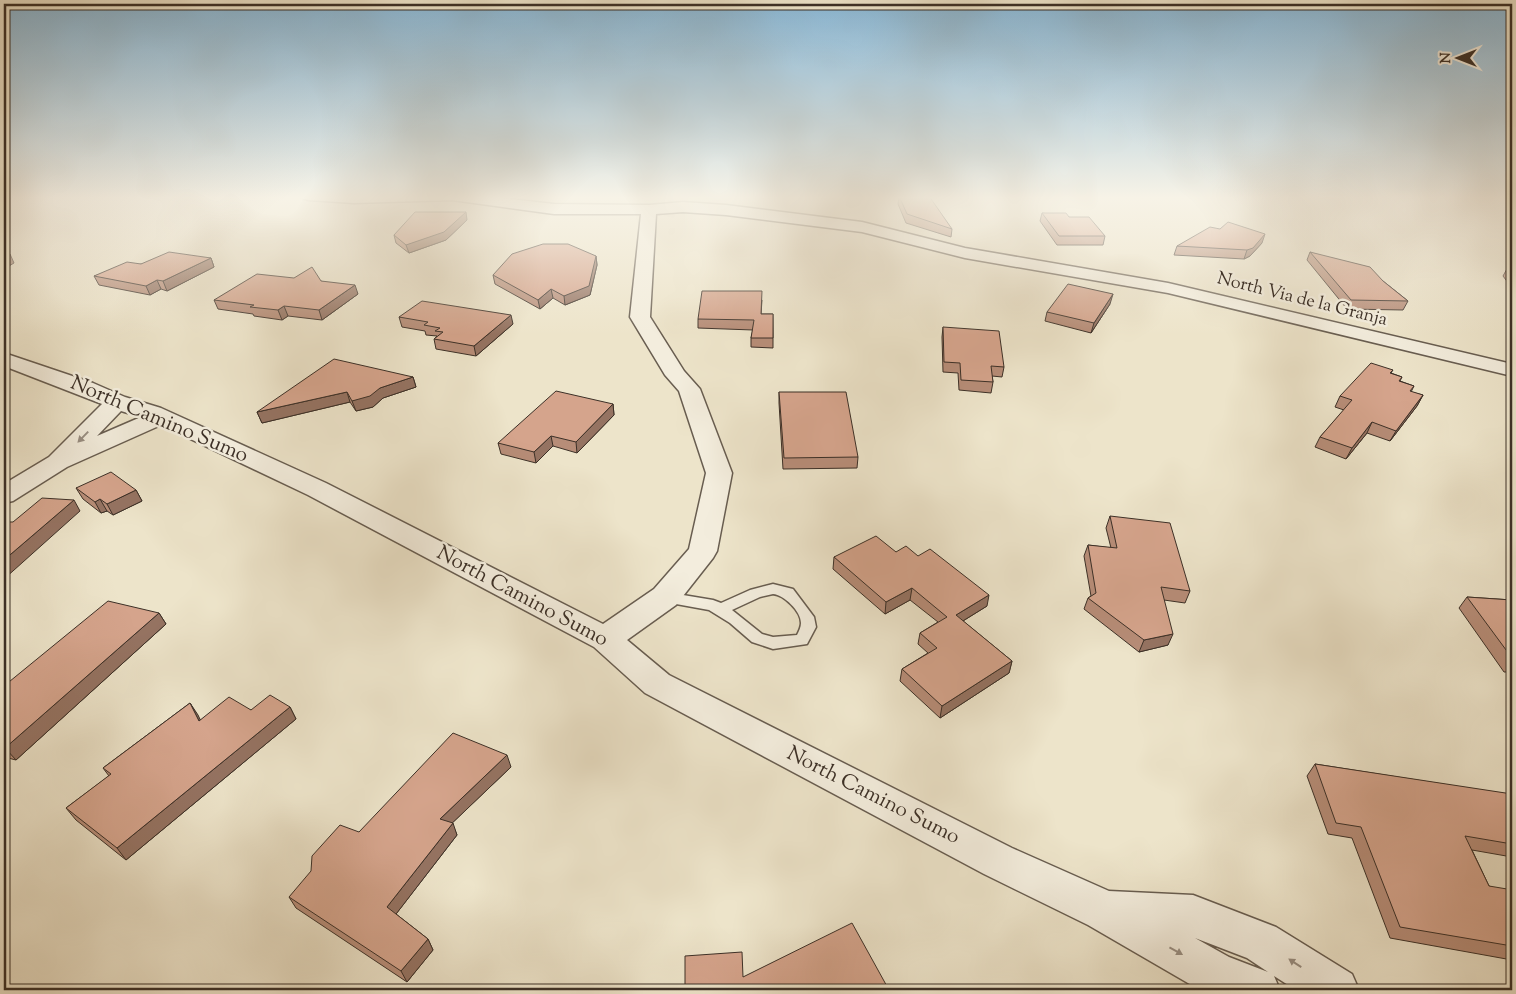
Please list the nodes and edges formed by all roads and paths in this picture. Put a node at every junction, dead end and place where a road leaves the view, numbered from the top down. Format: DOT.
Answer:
graph roads {
  1 [pos="646,242"];
  2 [pos="921,242"];
  3 [pos="4,359"];
  4 [pos="1512,370"];
  5 [pos="117,402"];
  6 [pos="160,417"];
  7 [pos="58,462"];
  8 [pos="4,495"];
  9 [pos="665,598"];
  10 [pos="722,609"];
  11 [pos="605,639"];
  12 [pos="1103,910"];
  13 [pos="1257,990"];
  14 [pos="1336,990"];
  1 -- 9 [label="street"];
  2 -- 4 [label="street, North Via de la Granja"];
  3 -- 5 [label="street, North Camino Sumo"];
  5 -- 6 [label="street, North Camino Sumo"];
  5 -- 7 [label="street, one-way"];
  6 -- 7 [label="street"];
  6 -- 11 [label="street, North Camino Sumo"];
  7 -- 8 [label="street"];
  9 -- 10 [label="lane"];
  9 -- 11 [label="street"];
  10 -- 10 [label="lane"];
  11 -- 12 [label="street, North Camino Sumo"];
  12 -- 13 [label="street, North Camino Sumo, one-way"];
  14 -- 12 [label="street, North Camino Sumo, one-way"];
}
